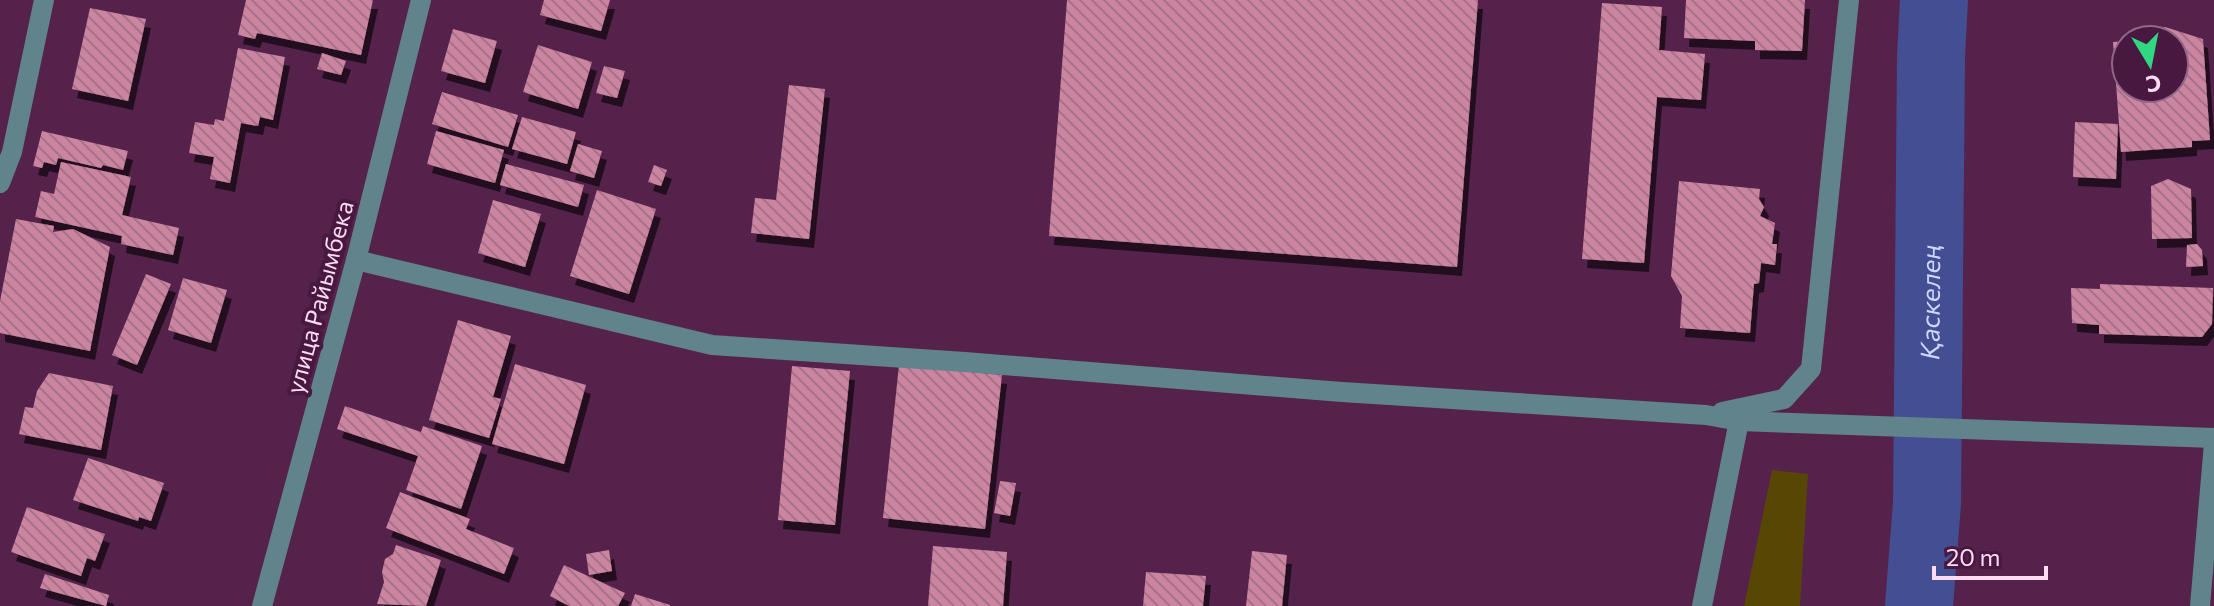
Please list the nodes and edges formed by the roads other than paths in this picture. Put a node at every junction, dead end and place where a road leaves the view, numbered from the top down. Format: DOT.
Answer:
graph roads {
  1 [pos="44,0"];
  2 [pos="421,0"];
  3 [pos="1849,0"];
  4 [pos="0,183"];
  5 [pos="356,260"];
  6 [pos="1706,415"];
  7 [pos="1739,421"];
  8 [pos="2214,441"];
  9 [pos="262,606"];
  10 [pos="1702,606"];
  11 [pos="2200,606"];
  1 -- 4 [label="street"];
  2 -- 5 [label="street, улица Райымбека"];
  3 -- 6 [label="street"];
  5 -- 6 [label="street"];
  5 -- 9 [label="street, улица Райымбека"];
  6 -- 7 [label="street"];
  7 -- 8 [label="street"];
  7 -- 10 [label="street"];
  8 -- 11 [label="street"];
}
